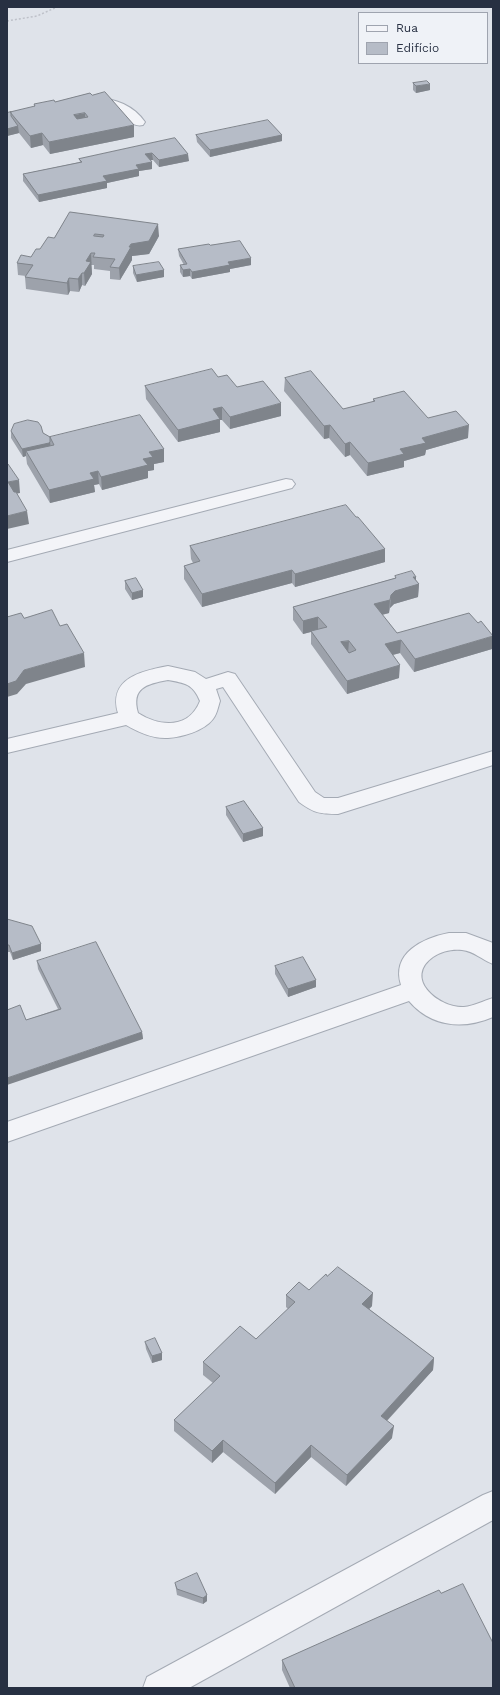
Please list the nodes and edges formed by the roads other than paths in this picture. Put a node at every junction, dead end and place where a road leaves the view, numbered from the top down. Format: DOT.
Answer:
graph roads {
  1 [pos="77,106"];
  2 [pos="138,122"];
  3 [pos="286,484"];
  4 [pos="7,556"];
  5 [pos="204,686"];
  6 [pos="130,717"];
  7 [pos="7,746"];
  8 [pos="493,758"];
  9 [pos="493,954"];
  10 [pos="413,990"];
  11 [pos="493,1007"];
  12 [pos="7,1132"];
  13 [pos="493,1505"];
  14 [pos="158,1688"];
  1 -- 2 [label="street"];
  3 -- 4 [label="street"];
  5 -- 6 [label="street"];
  5 -- 6 [label="street"];
  5 -- 8 [label="street"];
  6 -- 7 [label="street"];
  9 -- 10 [label="street"];
  10 -- 11 [label="street"];
  10 -- 12 [label="street"];
  13 -- 14 [label="street"];
}
